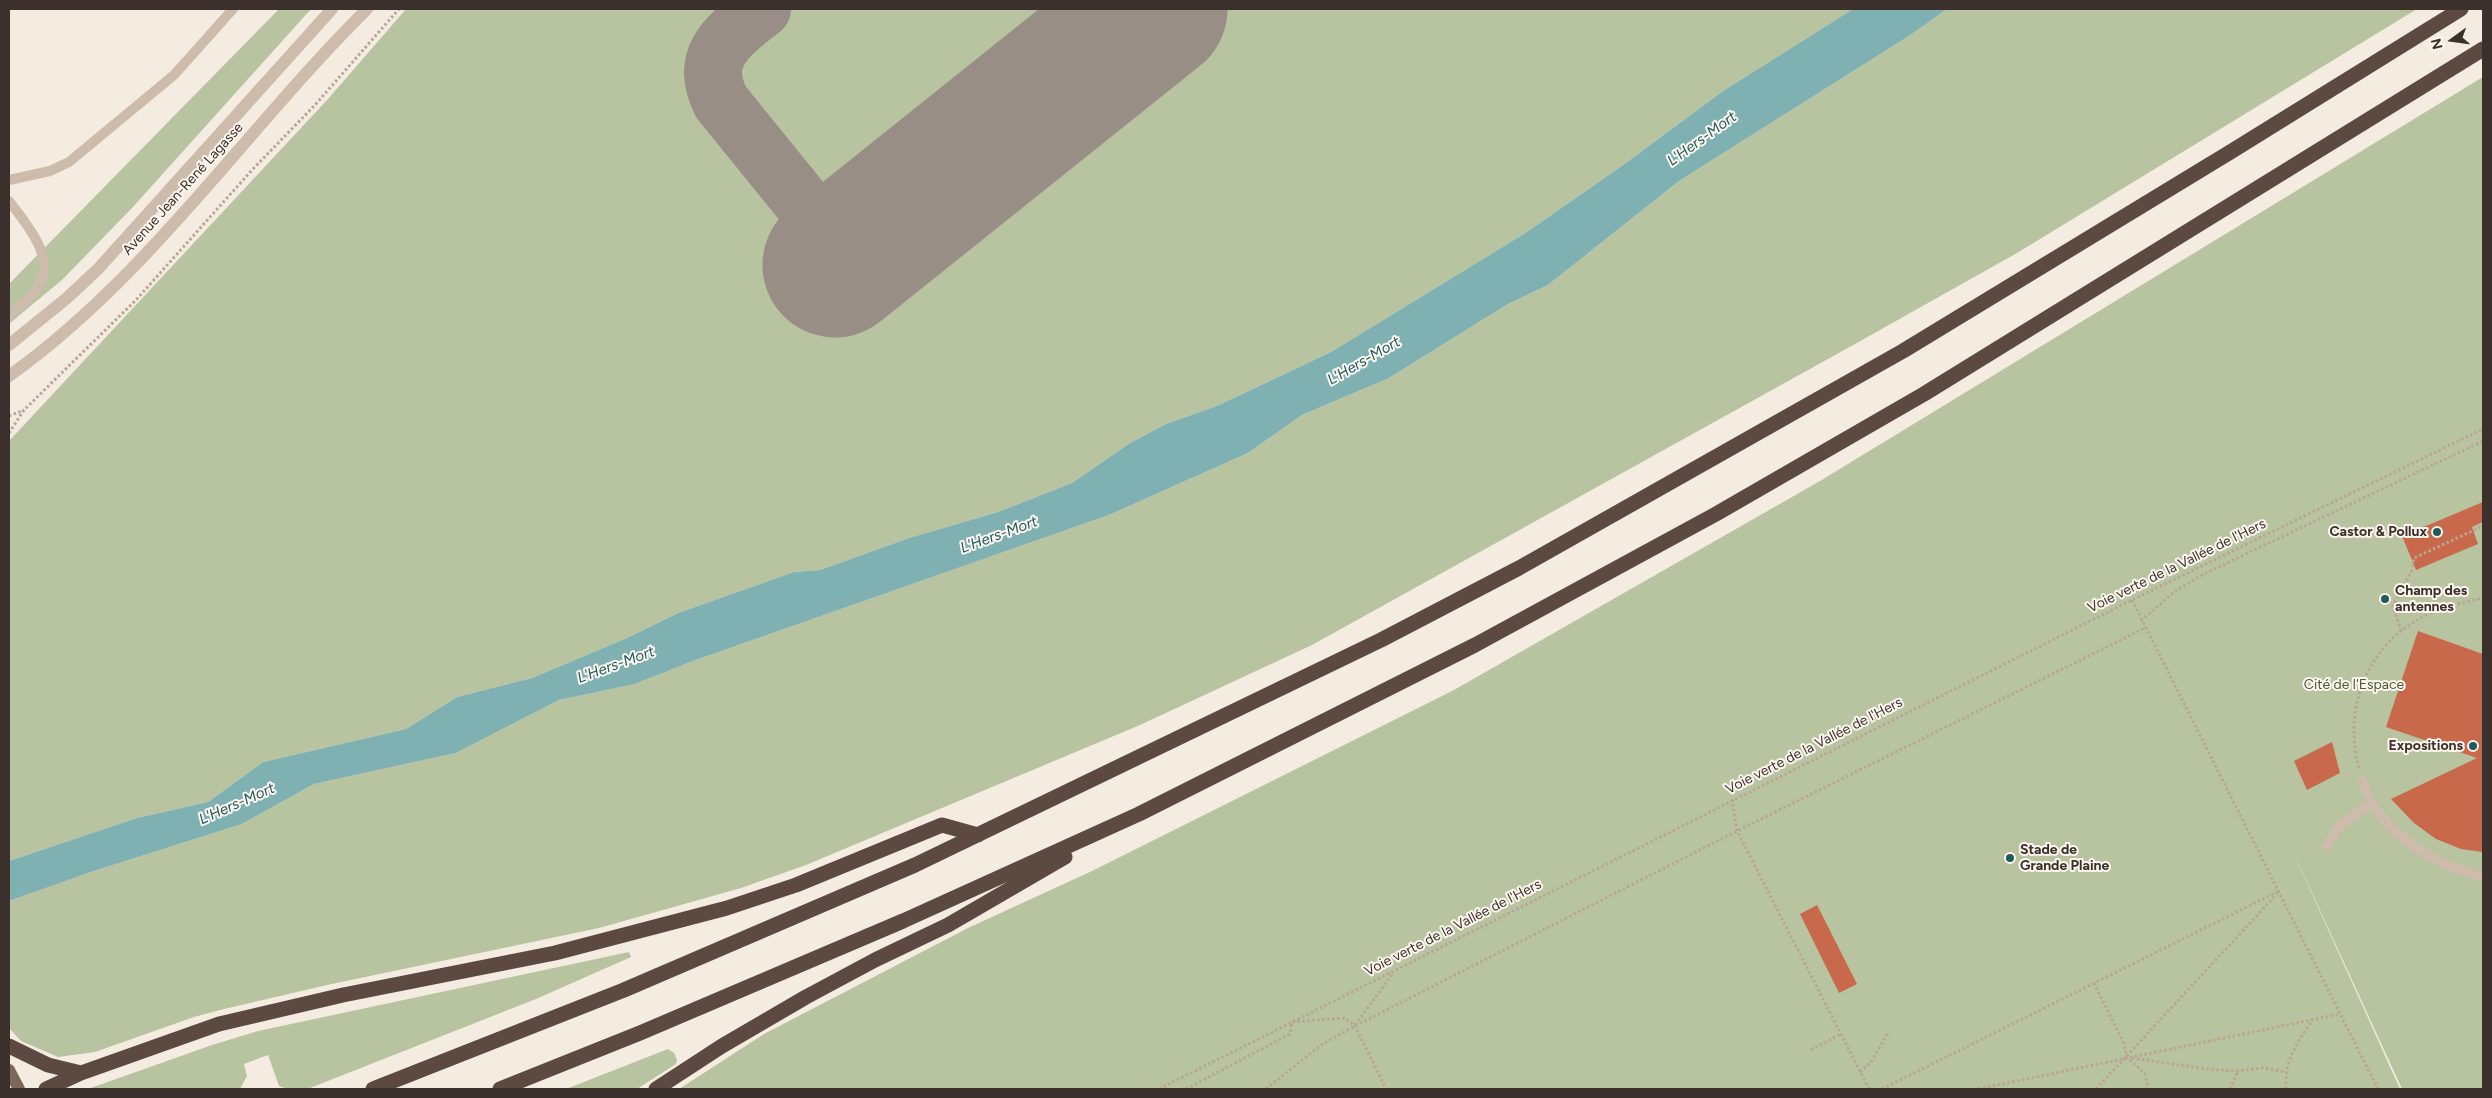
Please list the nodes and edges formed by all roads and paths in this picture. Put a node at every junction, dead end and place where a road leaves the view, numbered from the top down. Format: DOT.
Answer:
graph roads {
  1 [pos="233,9"];
  2 [pos="332,9"];
  3 [pos="367,9"];
  4 [pos="399,9"];
  5 [pos="2461,9"];
  6 [pos="2483,50"];
  7 [pos="9,180"];
  8 [pos="9,201"];
  9 [pos="9,315"];
  10 [pos="9,346"];
  11 [pos="9,376"];
  12 [pos="24,410"];
  13 [pos="9,416"];
  14 [pos="2483,430"];
  15 [pos="9,433"];
  16 [pos="2483,441"];
  17 [pos="2483,526"];
  18 [pos="2483,598"];
  19 [pos="2132,600"];
  20 [pos="2142,621"];
  21 [pos="2145,628"];
  22 [pos="2401,631"];
  23 [pos="2362,781"];
  24 [pos="1732,799"];
  25 [pos="2372,803"];
  26 [pos="1139,814"];
  27 [pos="1737,831"];
  28 [pos="978,835"];
  29 [pos="2327,846"];
  30 [pos="2483,876"];
  31 [pos="2279,892"];
  32 [pos="1396,970"];
  33 [pos="2094,983"];
  34 [pos="2340,1014"];
  35 [pos="1292,1022"];
  36 [pos="2311,1022"];
  37 [pos="1355,1026"];
  38 [pos="1888,1031"];
  39 [pos="1841,1034"];
  40 [pos="9,1046"];
  41 [pos="1811,1050"];
  42 [pos="2126,1057"];
  43 [pos="9,1070"];
  44 [pos="2238,1071"];
  45 [pos="82,1072"];
  46 [pos="1860,1072"];
  47 [pos="2285,1072"];
  48 [pos="19,1089"];
  49 [pos="46,1089"];
  50 [pos="373,1089"];
  51 [pos="500,1089"];
  52 [pos="656,1089"];
  53 [pos="1159,1089"];
  54 [pos="1186,1089"];
  55 [pos="1266,1089"];
  56 [pos="1386,1089"];
  57 [pos="1869,1089"];
  58 [pos="1882,1089"];
  59 [pos="1978,1089"];
  60 [pos="2096,1089"];
  61 [pos="2148,1089"];
  62 [pos="2230,1089"];
  63 [pos="2286,1089"];
  64 [pos="2378,1089"];
  1 -- 7 [label="lane"];
  2 -- 10 [label="street, Avenue Jean-René Lagasse"];
  3 -- 11 [label="street, Avenue Jean-René Lagasse"];
  4 -- 12 [label="path"];
  5 -- 28 [label="highway"];
  6 -- 26 [label="highway"];
  8 -- 9 [label="lane"];
  12 -- 13 [label="path"];
  12 -- 15 [label="path"];
  14 -- 19 [label="path, Voie verte de la Vallée de l'Hers"];
  16 -- 20 [label="path"];
  17 -- 22 [label="path"];
  18 -- 22 [label="path"];
  19 -- 20 [label="path"];
  19 -- 24 [label="path, Voie verte de la Vallée de l'Hers"];
  20 -- 21 [label="path"];
  21 -- 27 [label="path"];
  21 -- 31 [label="path"];
  22 -- 23 [label="path"];
  23 -- 25 [label="lane"];
  24 -- 27 [label="path"];
  24 -- 32 [label="path, Voie verte de la Vallée de l'Hers"];
  25 -- 29 [label="lane"];
  25 -- 30 [label="lane"];
  26 -- 51 [label="highway"];
  26 -- 52 [label="highway"];
  27 -- 37 [label="path"];
  27 -- 39 [label="path"];
  28 -- 45 [label="highway"];
  28 -- 50 [label="highway"];
  31 -- 33 [label="path"];
  31 -- 34 [label="path"];
  31 -- 42 [label="path"];
  32 -- 35 [label="path, Voie verte de la Vallée de l'Hers"];
  32 -- 37 [label="path"];
  33 -- 42 [label="path"];
  33 -- 58 [label="path"];
  34 -- 36 [label="path"];
  34 -- 64 [label="path"];
  35 -- 37 [label="path"];
  35 -- 53 [label="path, Voie verte de la Vallée de l'Hers"];
  35 -- 54 [label="path"];
  36 -- 42 [label="path"];
  36 -- 47 [label="path"];
  37 -- 55 [label="path"];
  37 -- 56 [label="path"];
  38 -- 46 [label="path"];
  39 -- 41 [label="path"];
  39 -- 46 [label="path"];
  40 -- 45 [label="highway"];
  42 -- 44 [label="path"];
  42 -- 59 [label="path"];
  42 -- 60 [label="path"];
  42 -- 61 [label="path"];
  43 -- 48 [label="main road"];
  44 -- 47 [label="path"];
  44 -- 62 [label="path"];
  45 -- 49 [label="highway"];
  46 -- 57 [label="path"];
  47 -- 63 [label="path"];
}
